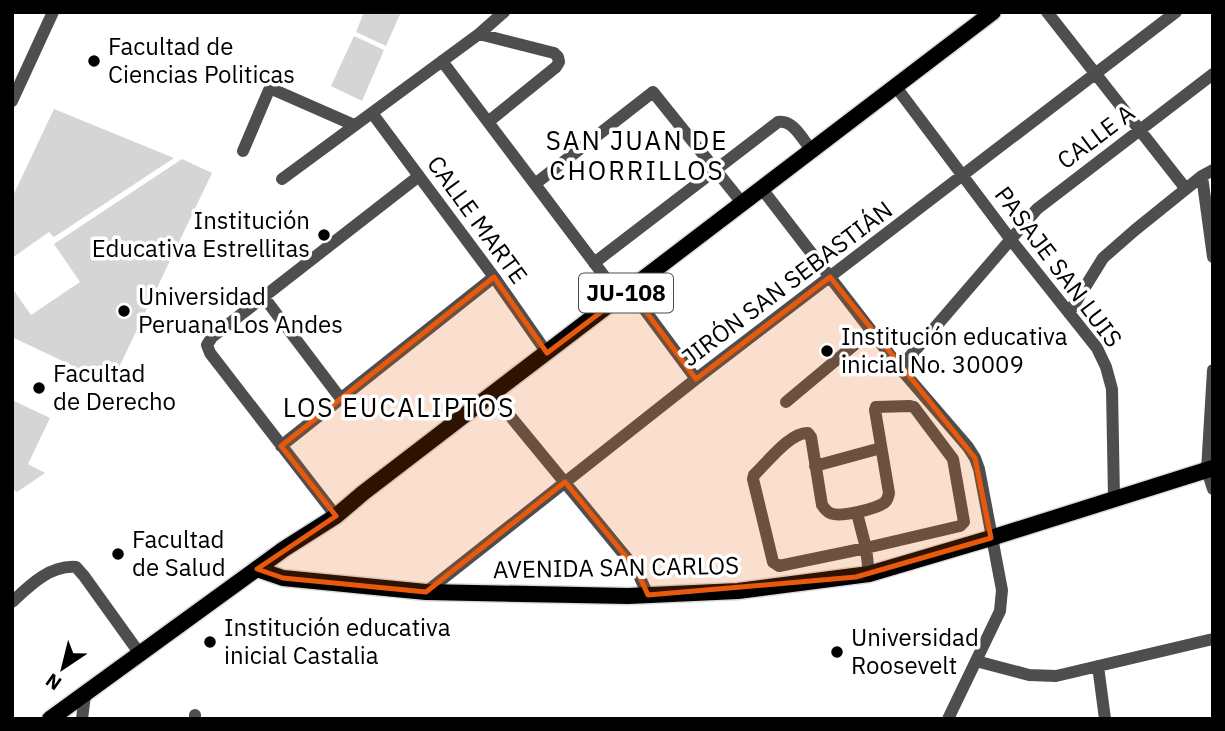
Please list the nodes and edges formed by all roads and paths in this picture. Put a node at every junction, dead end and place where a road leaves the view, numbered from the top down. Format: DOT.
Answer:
graph roads {
  1 [pos="53,12"];
  2 [pos="504,12"];
  3 [pos="993,12"];
  4 [pos="1047,12"];
  5 [pos="1176,12"];
  6 [pos="479,34"];
  7 [pos="442,61"];
  8 [pos="1095,74"];
  9 [pos="1213,74"];
  10 [pos="17,81"];
  11 [pos="896,87"];
  12 [pos="12,101"];
  13 [pos="372,113"];
  14 [pos="488,122"];
  15 [pos="354,125"];
  16 [pos="1140,130"];
  17 [pos="243,150"];
  18 [pos="812,151"];
  19 [pos="716,170"];
  20 [pos="1207,173"];
  21 [pos="962,175"];
  22 [pos="419,176"];
  23 [pos="282,179"];
  24 [pos="535,184"];
  25 [pos="762,189"];
  26 [pos="1186,189"];
  27 [pos="743,204"];
  28 [pos="1210,214"];
  29 [pos="1011,240"];
  30 [pos="1213,257"];
  31 [pos="594,263"];
  32 [pos="830,277"];
  33 [pos="494,278"];
  34 [pos="625,294"];
  35 [pos="263,296"];
  36 [pos="1069,313"];
  37 [pos="872,331"];
  38 [pos="547,353"];
  39 [pos="900,368"];
  40 [pos="1213,370"];
  41 [pos="696,379"];
  42 [pos="492,394"];
  43 [pos="341,399"];
  44 [pos="786,402"];
  45 [pos="281,446"];
  46 [pos="881,448"];
  47 [pos="815,466"];
  48 [pos="1210,469"];
  49 [pos="565,482"];
  50 [pos="1213,489"];
  51 [pos="1114,498"];
  52 [pos="858,513"];
  53 [pos="336,516"];
  54 [pos="992,538"];
  55 [pos="866,548"];
  56 [pos="257,569"];
  57 [pos="869,574"];
  58 [pos="426,592"];
  59 [pos="648,595"];
  60 [pos="12,602"];
  61 [pos="1213,639"];
  62 [pos="141,654"];
  63 [pos="976,660"];
  64 [pos="1098,666"];
  65 [pos="85,695"];
  66 [pos="50,719"];
  67 [pos="82,719"];
  68 [pos="948,719"];
  69 [pos="1105,719"];
  1 -- 10 [label="street"];
  2 -- 6 [label="street"];
  3 -- 11 [label="main road, JU-108"];
  4 -- 8 [label="street"];
  5 -- 8 [label="street, JIRÓN SAN SEBASTIÁN"];
  6 -- 7 [label="street"];
  6 -- 14 [label="street"];
  7 -- 13 [label="street"];
  7 -- 14 [label="street"];
  8 -- 16 [label="street"];
  8 -- 21 [label="street, JIRÓN SAN SEBASTIÁN"];
  9 -- 16 [label="street, CALLE A"];
  10 -- 12 [label="street"];
  11 -- 18 [label="main road, JU-108"];
  11 -- 21 [label="street, PASAJE SAN LUIS"];
  13 -- 15 [label="street"];
  13 -- 22 [label="street, CALLE MARTE"];
  14 -- 24 [label="street"];
  15 -- 17 [label="street"];
  15 -- 23 [label="street"];
  16 -- 26 [label="street"];
  16 -- 29 [label="street, CALLE A"];
  18 -- 19 [label="street"];
  18 -- 25 [label="main road, JU-108"];
  19 -- 24 [label="street"];
  19 -- 27 [label="street"];
  19 -- 31 [label="street"];
  20 -- 26 [label="street"];
  20 -- 28 [label="street"];
  21 -- 29 [label="street, PASAJE SAN LUIS"];
  21 -- 32 [label="street, JIRÓN SAN SEBASTIÁN"];
  22 -- 33 [label="street, CALLE MARTE"];
  22 -- 35 [label="street"];
  24 -- 31 [label="street"];
  25 -- 27 [label="main road, JU-108"];
  25 -- 32 [label="street"];
  26 -- 36 [label="street"];
  27 -- 34 [label="main road, JU-108"];
  28 -- 30 [label="street"];
  29 -- 36 [label="street, PASAJE SAN LUIS"];
  29 -- 39 [label="street, CALLE A"];
  31 -- 34 [label="street"];
  32 -- 37 [label="street"];
  32 -- 41 [label="street, JIRÓN SAN SEBASTIÁN"];
  33 -- 38 [label="street, CALLE MARTE"];
  33 -- 43 [label="street"];
  34 -- 38 [label="main road, JU-108"];
  34 -- 41 [label="street"];
  35 -- 43 [label="street"];
  35 -- 45 [label="street"];
  36 -- 51 [label="street, PASAJE SAN LUIS"];
  37 -- 39 [label="street"];
  37 -- 44 [label="street"];
  38 -- 42 [label="main road, JU-108"];
  39 -- 54 [label="street"];
  40 -- 48 [label="street"];
  41 -- 49 [label="street, JIRÓN SAN SEBASTIÁN"];
  42 -- 49 [label="street"];
  42 -- 53 [label="main road, JU-108"];
  43 -- 45 [label="street"];
  45 -- 53 [label="street"];
  46 -- 47 [label="street"];
  46 -- 52 [label="street"];
  46 -- 55 [label="street"];
  47 -- 52 [label="street"];
  47 -- 55 [label="street"];
  48 -- 50 [label="street"];
  48 -- 51 [label="main road, AVENIDA SAN CARLOS"];
  49 -- 58 [label="street, JIRÓN SAN SEBASTIÁN"];
  49 -- 59 [label="street"];
  51 -- 54 [label="main road, AVENIDA SAN CARLOS"];
  52 -- 55 [label="street"];
  53 -- 56 [label="main road, JU-108"];
  54 -- 57 [label="main road, AVENIDA SAN CARLOS"];
  54 -- 63 [label="street"];
  55 -- 57 [label="street"];
  56 -- 58 [label="main road, AVENIDA SAN CARLOS"];
  56 -- 62 [label="main road"];
  57 -- 59 [label="main road, AVENIDA SAN CARLOS"];
  58 -- 59 [label="main road, AVENIDA SAN CARLOS"];
  60 -- 62 [label="street"];
  61 -- 64 [label="street"];
  62 -- 65 [label="main road"];
  63 -- 64 [label="street"];
  63 -- 68 [label="street"];
  64 -- 69 [label="street"];
  65 -- 66 [label="main road"];
  65 -- 67 [label="street"];
}
